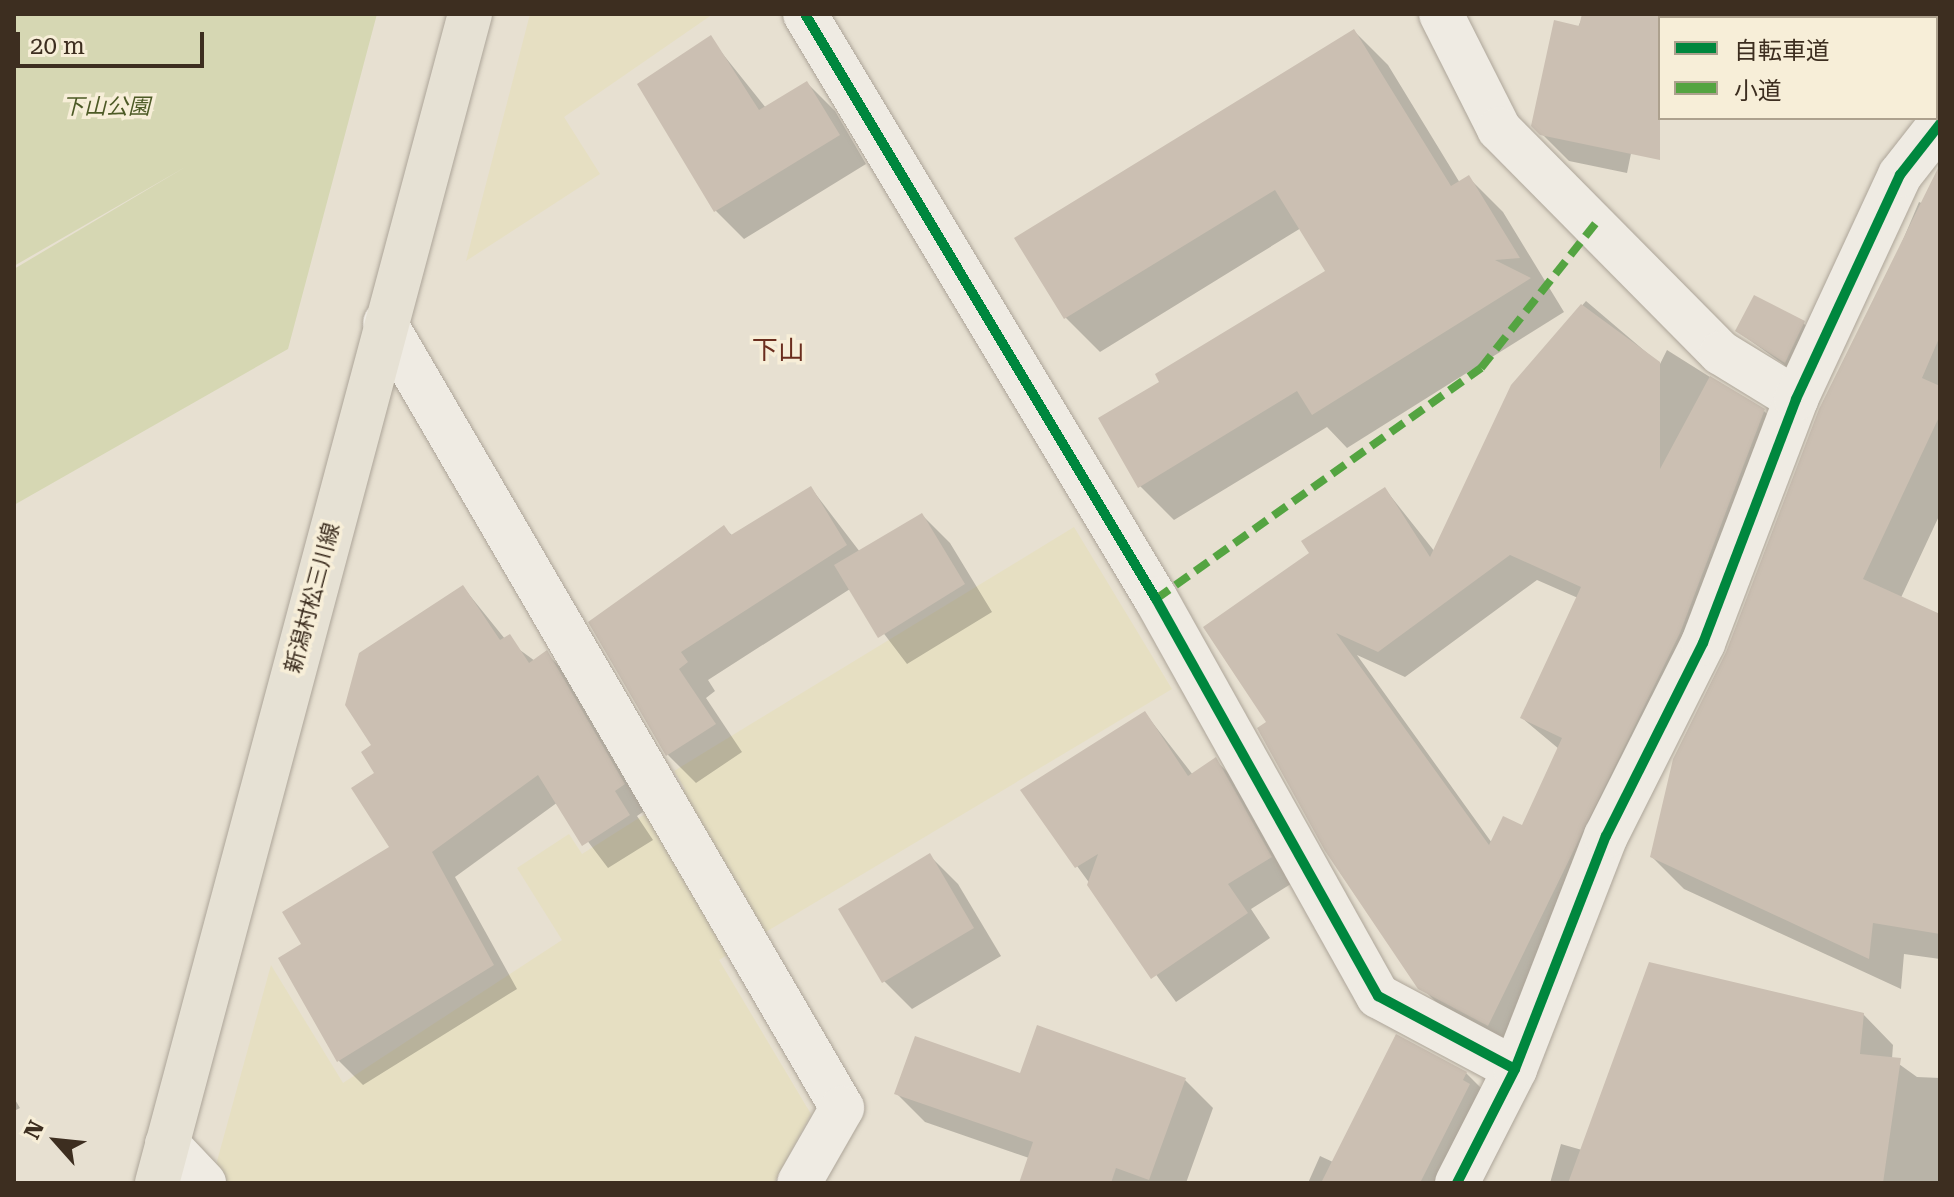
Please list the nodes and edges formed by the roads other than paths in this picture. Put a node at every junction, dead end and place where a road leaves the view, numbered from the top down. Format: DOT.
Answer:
graph roads {
  1 [pos="470,14"];
  2 [pos="1441,14"];
  3 [pos="816,18"];
  4 [pos="1940,124"];
  5 [pos="385,323"];
  6 [pos="1796,399"];
  7 [pos="1515,1069"];
  8 [pos="162,1164"];
  9 [pos="204,1183"];
  10 [pos="799,1183"];
  11 [pos="1457,1183"];
  1 -- 5 [label="main road, 新潟村松三川線"];
  2 -- 6 [label="street"];
  3 -- 7 [label="street"];
  4 -- 6 [label="street"];
  5 -- 8 [label="main road, 新潟村松三川線"];
  5 -- 10 [label="street"];
  6 -- 7 [label="street"];
  7 -- 11 [label="street"];
  8 -- 9 [label="street"];
}
